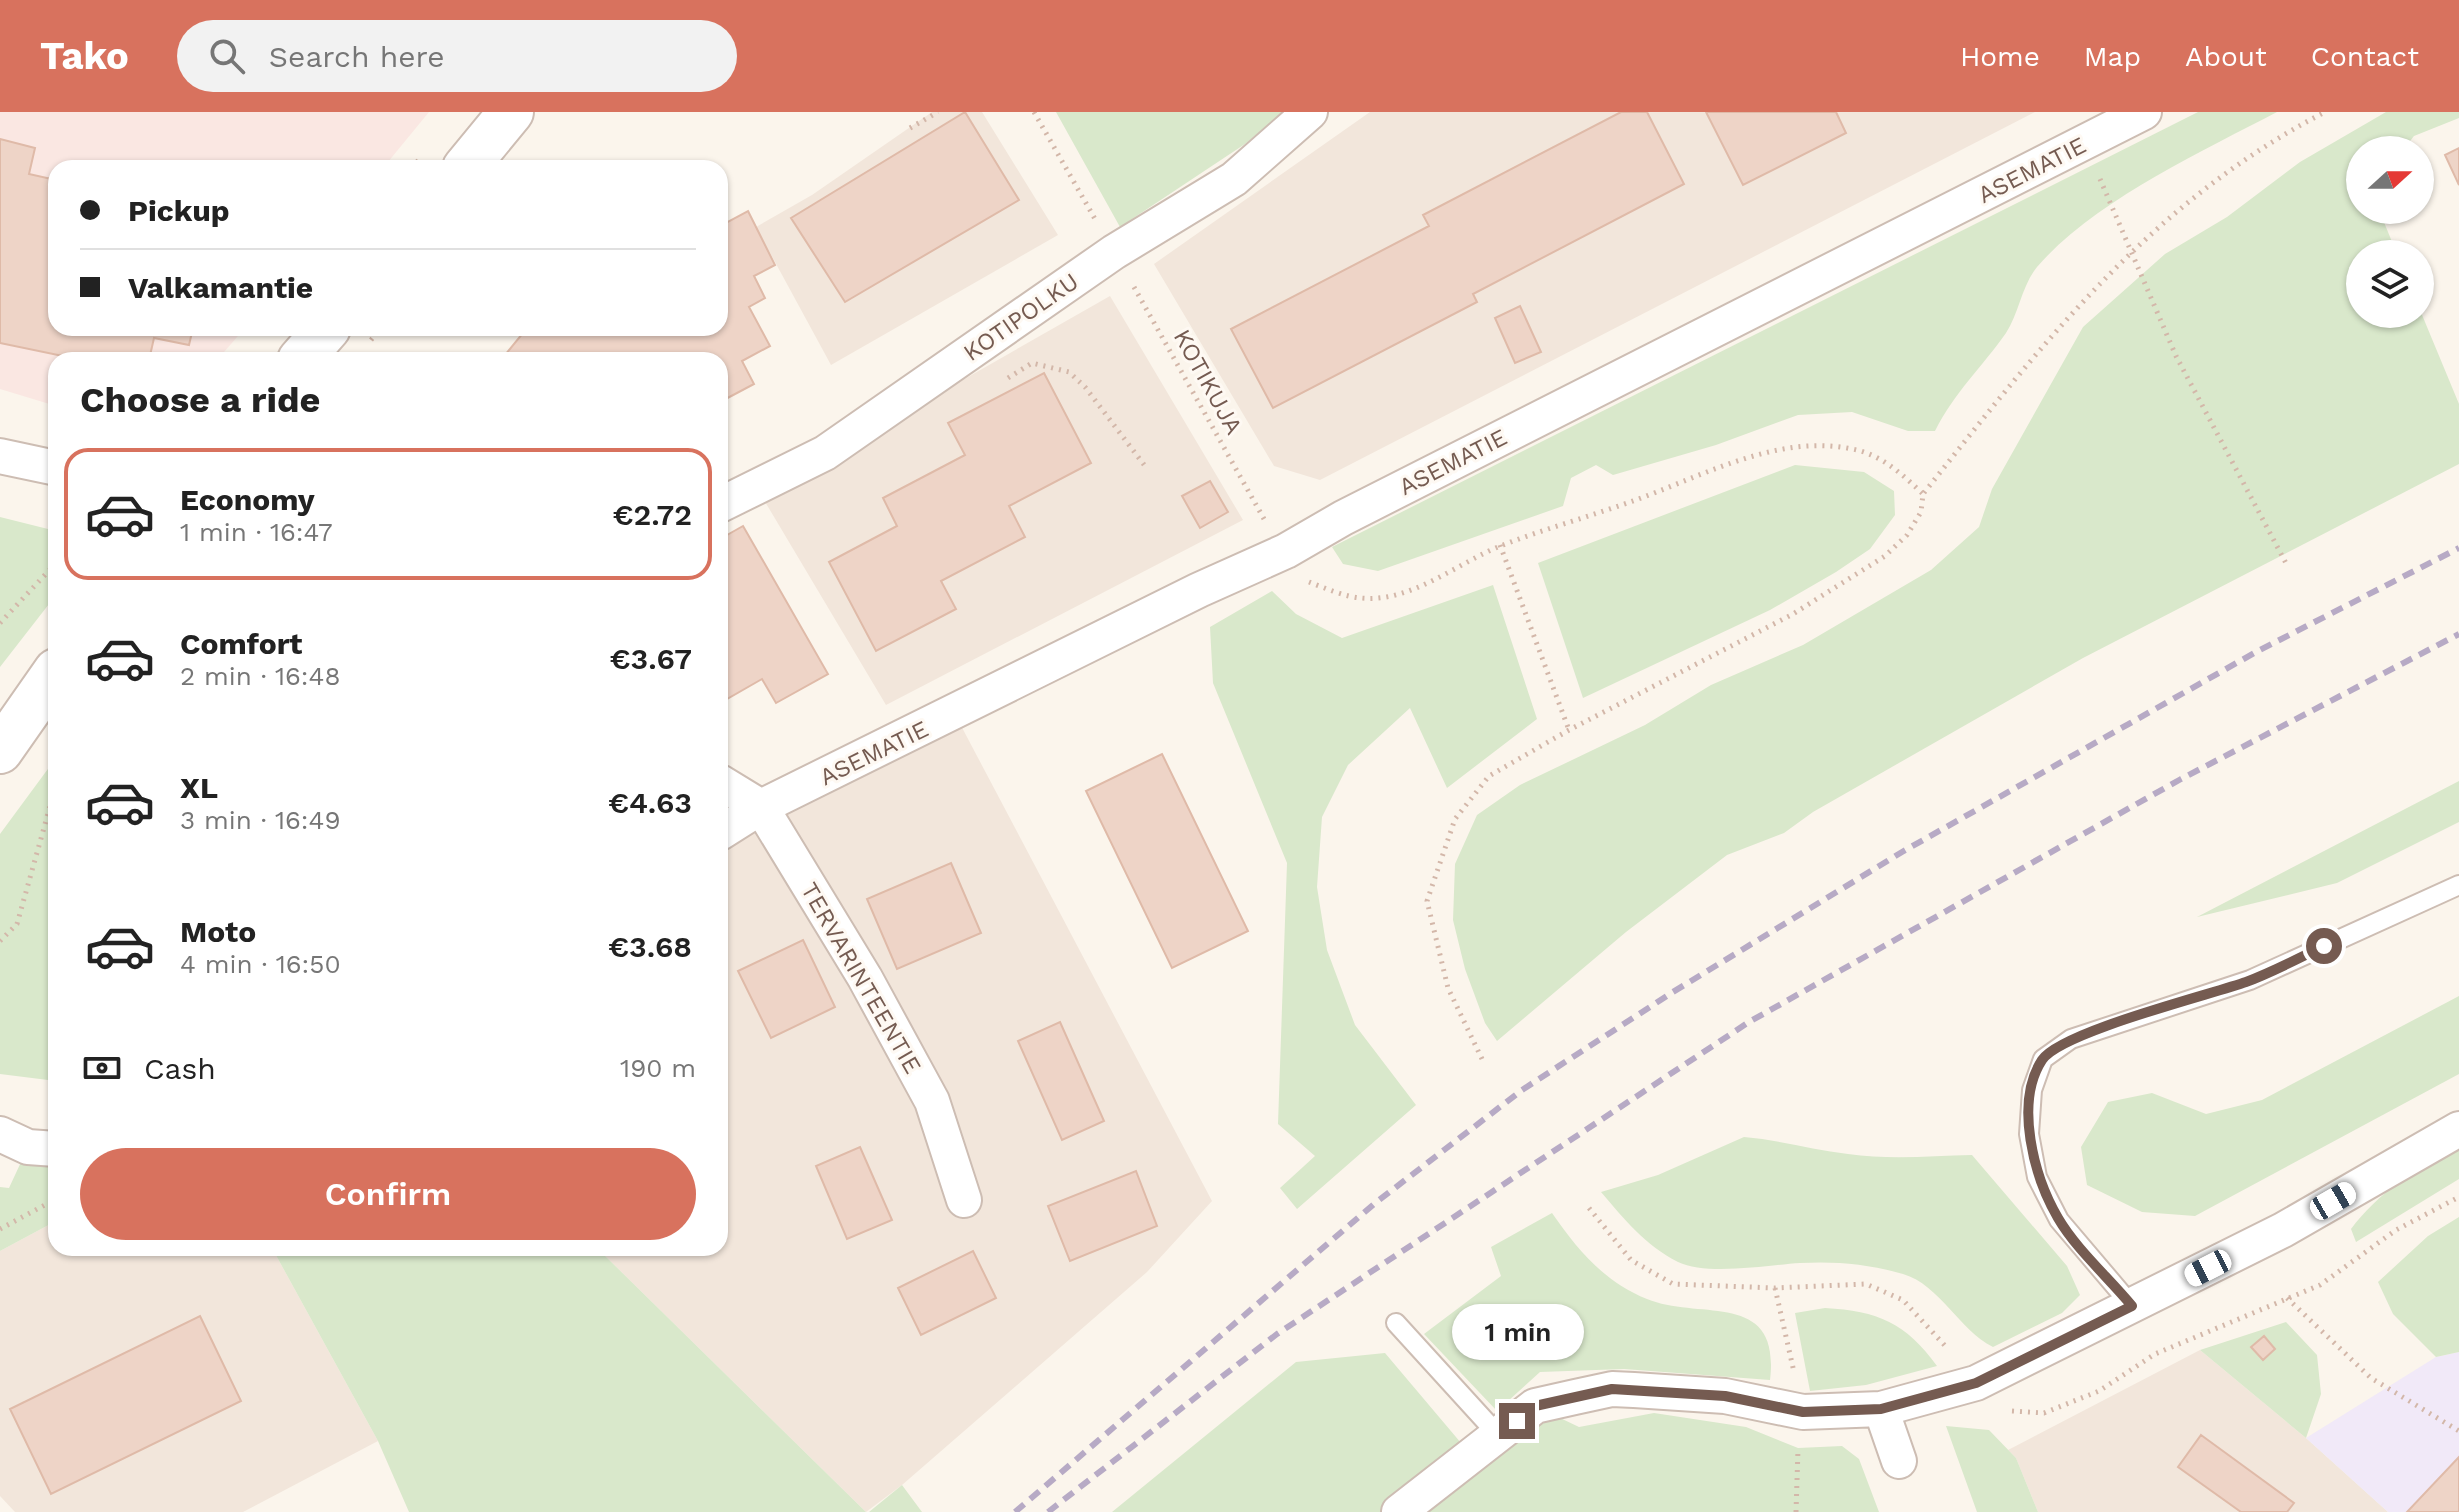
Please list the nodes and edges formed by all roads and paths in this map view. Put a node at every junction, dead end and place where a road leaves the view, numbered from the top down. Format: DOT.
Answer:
graph roads {
  1 [pos="511,112"];
  2 [pos="938,112"];
  3 [pos="1034,112"];
  4 [pos="1310,112"];
  5 [pos="2144,112"];
  6 [pos="2325,112"];
  7 [pos="910,128"];
  8 [pos="2084,144"];
  9 [pos="472,160"];
  10 [pos="2131,249"];
  11 [pos="1114,252"];
  12 [pos="321,336"];
  13 [pos="307,352"];
  14 [pos="1032,363"];
  15 [pos="0,456"];
  16 [pos="48,466"];
  17 [pos="1145,466"];
  18 [pos="1923,494"];
  19 [pos="728,501"];
  20 [pos="1278,541"];
  21 [pos="1500,545"];
  22 [pos="2288,567"];
  23 [pos="48,572"];
  24 [pos="0,623"];
  25 [pos="48,682"];
  26 [pos="1569,730"];
  27 [pos="0,751"];
  28 [pos="728,787"];
  29 [pos="761,807"];
  30 [pos="48,814"];
  31 [pos="728,828"];
  32 [pos="2459,885"];
  33 [pos="0,941"];
  34 [pos="1482,1059"];
  35 [pos="2459,1129"];
  36 [pos="0,1134"];
  37 [pos="48,1148"];
  38 [pos="2459,1197"];
  39 [pos="964,1200"];
  40 [pos="48,1203"];
  41 [pos="1589,1208"];
  42 [pos="0,1229"];
  43 [pos="1775,1288"];
  44 [pos="2287,1298"];
  45 [pos="2132,1306"];
  46 [pos="1396,1323"];
  47 [pos="1976,1383"];
  48 [pos="1881,1409"];
  49 [pos="1803,1412"];
  50 [pos="2459,1431"];
  51 [pos="1499,1436"];
  52 [pos="1899,1461"];
  53 [pos="1399,1512"];
  54 [pos="1796,1512"];
  1 -- 9 [label="street"];
  2 -- 7 [label="path"];
  3 -- 11 [label="path, KOTIKUJA"];
  4 -- 11 [label="street, KOTIPOLKU"];
  5 -- 8 [label="street, ASEMATIE"];
  6 -- 10 [label="path"];
  8 -- 10 [label="path"];
  8 -- 20 [label="street, ASEMATIE"];
  10 -- 18 [label="path"];
  10 -- 22 [label="path"];
  11 -- 19 [label="street, KOTIPOLKU"];
  11 -- 20 [label="path, KOTIKUJA"];
  12 -- 13 [label="street"];
  14 -- 17 [label="path"];
  15 -- 16 [label="street"];
  18 -- 21 [label="path, KOTIKUJA"];
  18 -- 26 [label="path"];
  20 -- 21 [label="path, KOTIKUJA"];
  20 -- 29 [label="street, ASEMATIE"];
  21 -- 26 [label="path"];
  23 -- 24 [label="path"];
  25 -- 27 [label="street"];
  26 -- 34 [label="path"];
  28 -- 29 [label="street"];
  29 -- 31 [label="street"];
  29 -- 39 [label="street, TERVARINTEENTIE"];
  30 -- 33 [label="path"];
  32 -- 45 [label="lane"];
  35 -- 45 [label="street"];
  36 -- 37 [label="street"];
  38 -- 44 [label="path"];
  40 -- 42 [label="path"];
  41 -- 43 [label="path"];
  43 -- 47 [label="path"];
  43 -- 49 [label="path"];
  44 -- 47 [label="path"];
  44 -- 50 [label="path"];
  45 -- 47 [label="street"];
  46 -- 51 [label="lane"];
  47 -- 48 [label="street"];
  48 -- 49 [label="street"];
  48 -- 52 [label="street"];
  49 -- 51 [label="street"];
  49 -- 54 [label="path"];
  51 -- 53 [label="street"];
}
